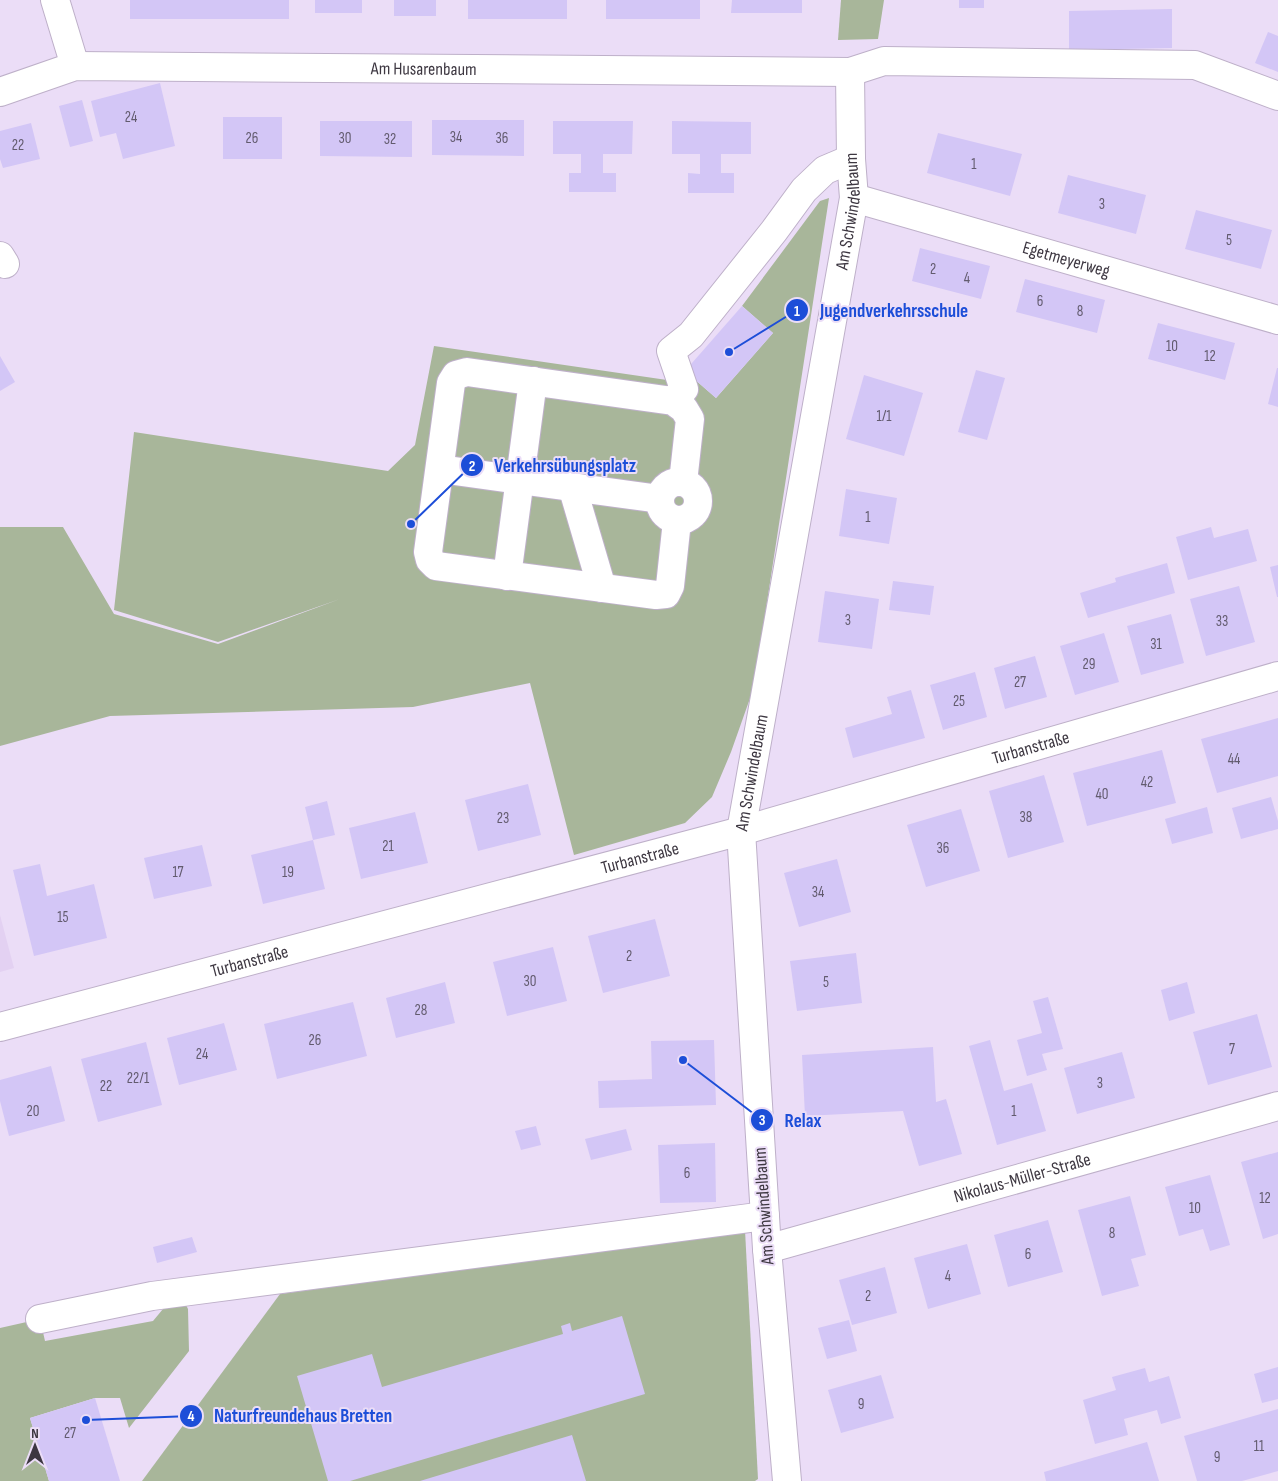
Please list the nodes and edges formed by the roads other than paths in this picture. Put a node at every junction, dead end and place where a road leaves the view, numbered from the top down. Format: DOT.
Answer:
graph roads {
  1 [pos="55,0"];
  2 [pos="75,66"];
  3 [pos="850,72"];
  4 [pos="0,92"];
  5 [pos="1278,96"];
  6 [pos="851,159"];
  7 [pos="854,198"];
  8 [pos="1278,320"];
  9 [pos="533,381"];
  10 [pos="673,401"];
  11 [pos="440,468"];
  12 [pos="520,480"];
  13 [pos="683,482"];
  14 [pos="572,486"];
  15 [pos="660,499"];
  16 [pos="677,521"];
  17 [pos="507,576"];
  18 [pos="602,588"];
  19 [pos="1278,676"];
  20 [pos="741,830"];
  21 [pos="0,1027"];
  22 [pos="1278,1106"];
  23 [pos="765,1216"];
  24 [pos="766,1249"];
  25 [pos="40,1319"];
  26 [pos="787,1481"];
  1 -- 2 [label="street"];
  2 -- 3 [label="street, Am Husarenbaum"];
  2 -- 4 [label="street, Am Husarenbaum"];
  3 -- 5 [label="street, Am Husarenbaum"];
  3 -- 6 [label="street, Am Schwindelbaum"];
  6 -- 7 [label="street, Am Schwindelbaum"];
  6 -- 10 [label="street"];
  7 -- 8 [label="street, Egetmeyerweg"];
  7 -- 20 [label="street, Am Schwindelbaum"];
  9 -- 10 [label="street"];
  9 -- 11 [label="street"];
  9 -- 12 [label="street"];
  10 -- 13 [label="street"];
  11 -- 12 [label="street"];
  11 -- 17 [label="street"];
  12 -- 14 [label="street"];
  12 -- 17 [label="street"];
  13 -- 15 [label="street"];
  13 -- 16 [label="street"];
  14 -- 15 [label="street"];
  14 -- 18 [label="street"];
  15 -- 16 [label="street"];
  16 -- 18 [label="street"];
  17 -- 18 [label="street"];
  19 -- 20 [label="street, Turbanstraße"];
  20 -- 21 [label="street, Turbanstraße"];
  20 -- 23 [label="street, Am Schwindelbaum"];
  22 -- 24 [label="street, Nikolaus-Müller-Straße"];
  23 -- 24 [label="street, Am Schwindelbaum"];
  23 -- 25 [label="street"];
  24 -- 26 [label="street, Am Schwindelbaum"];
}
